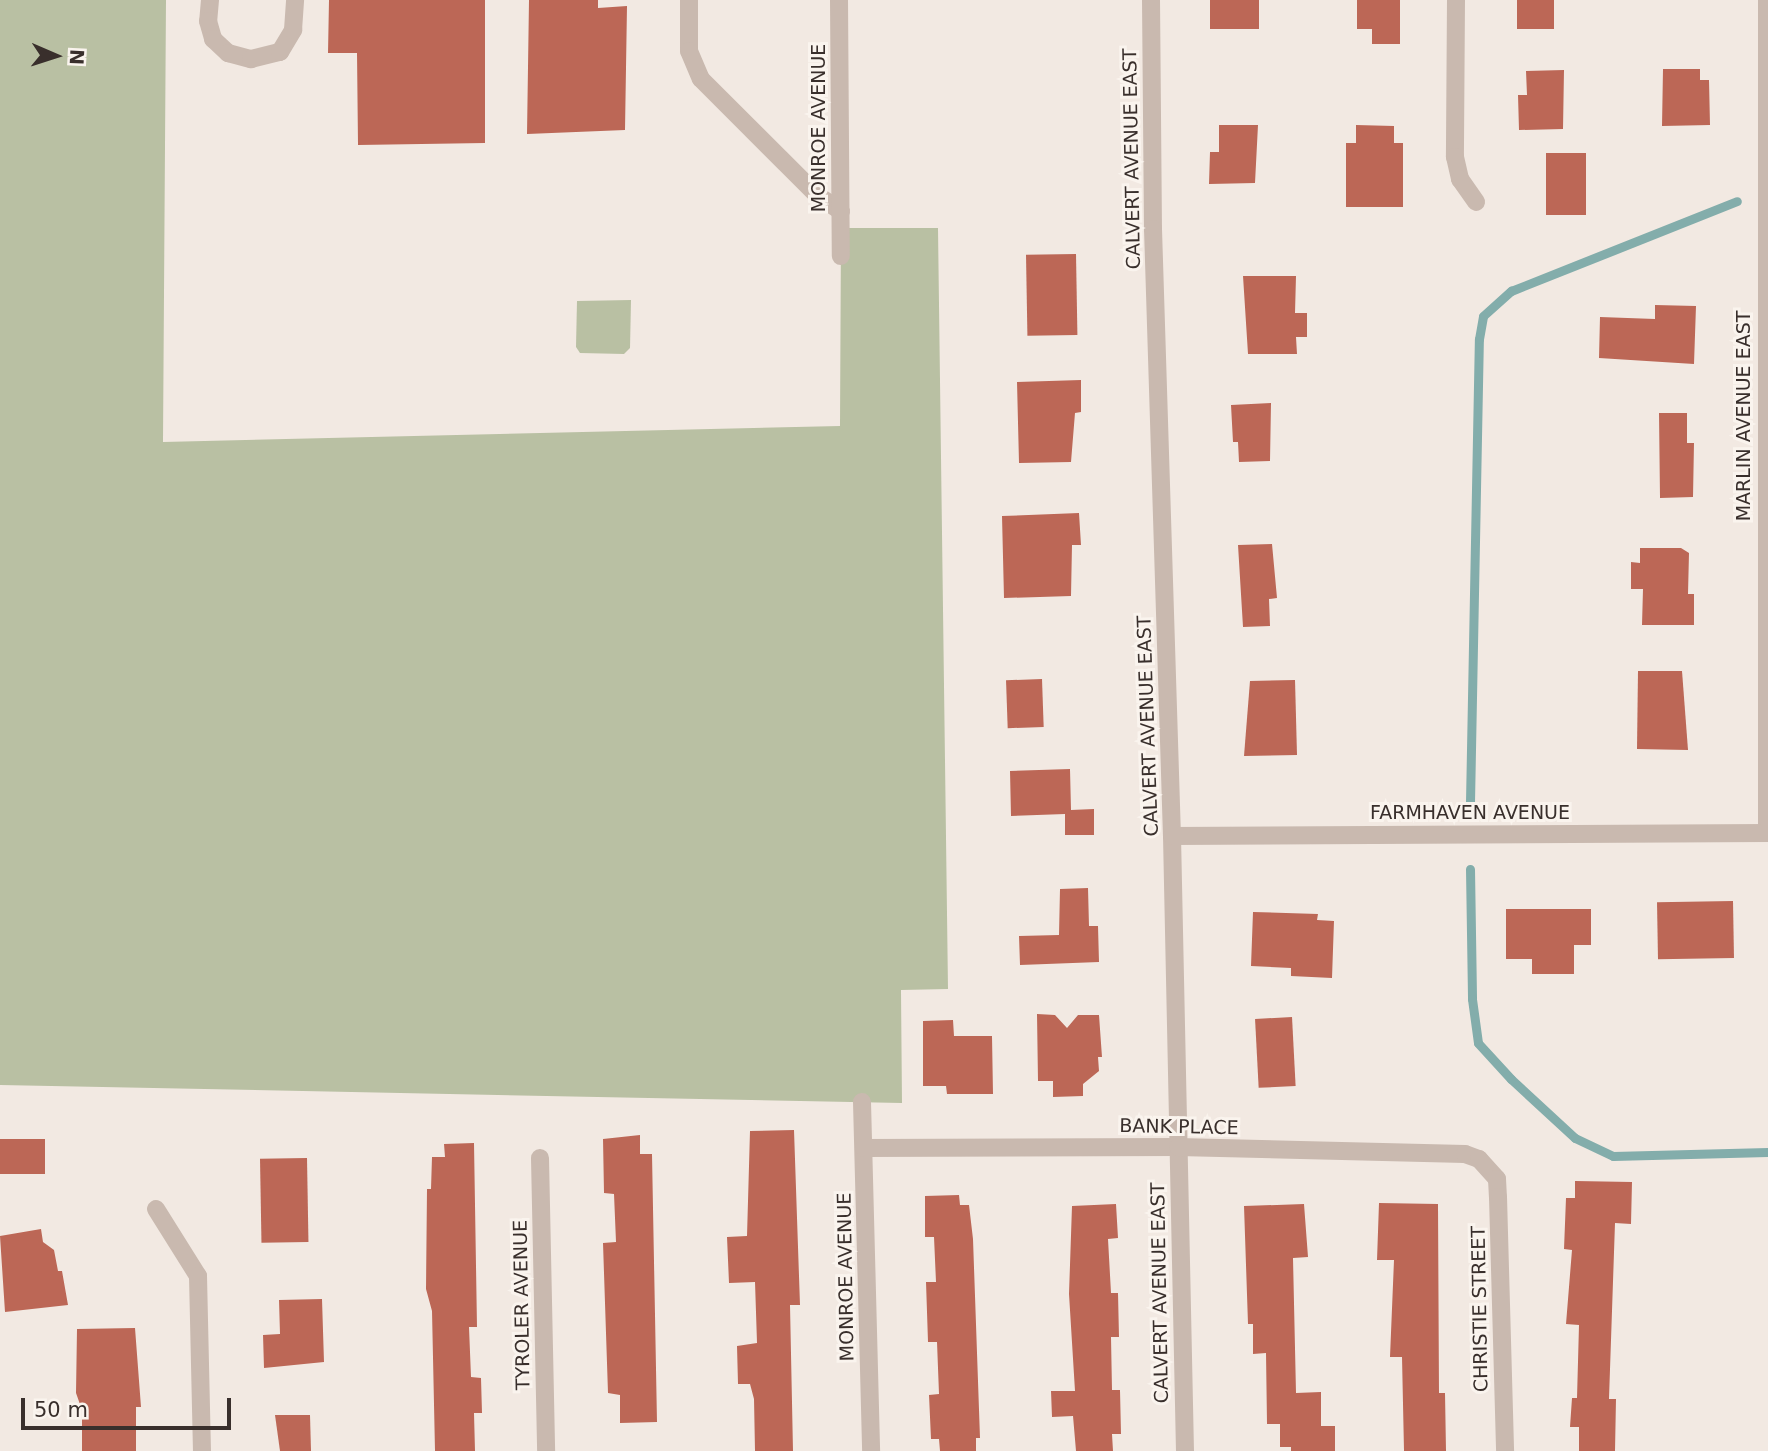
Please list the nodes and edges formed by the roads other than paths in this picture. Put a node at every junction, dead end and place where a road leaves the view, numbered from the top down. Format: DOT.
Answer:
graph roads {
  1 [pos="210,0"];
  2 [pos="295,0"];
  3 [pos="689,0"];
  4 [pos="839,0"];
  5 [pos="1151,0"];
  6 [pos="1456,0"];
  7 [pos="1767,0"];
  8 [pos="1476,202"];
  9 [pos="841,211"];
  10 [pos="841,256"];
  11 [pos="1768,833"];
  12 [pos="1172,836"];
  13 [pos="862,1102"];
  14 [pos="1178,1147"];
  15 [pos="864,1148"];
  16 [pos="540,1158"];
  17 [pos="1490,1168"];
  18 [pos="156,1209"];
  19 [pos="202,1451"];
  20 [pos="546,1451"];
  21 [pos="872,1451"];
  22 [pos="1185,1451"];
  23 [pos="1505,1451"];
  1 -- 2 [label="street"];
  3 -- 9 [label="street"];
  4 -- 9 [label="street, MONROE AVENUE"];
  5 -- 12 [label="street, CALVERT AVENUE EAST"];
  6 -- 8 [label="street"];
  7 -- 11 [label="street, MARLIN AVENUE EAST"];
  9 -- 10 [label="street, MONROE AVENUE"];
  11 -- 12 [label="street, FARMHAVEN AVENUE"];
  12 -- 14 [label="street, CALVERT AVENUE EAST"];
  13 -- 15 [label="street, MONROE AVENUE"];
  14 -- 15 [label="street, BANK PLACE"];
  14 -- 17 [label="street, BANK PLACE"];
  14 -- 22 [label="street, CALVERT AVENUE EAST"];
  15 -- 21 [label="street, MONROE AVENUE"];
  16 -- 20 [label="street, TYROLER AVENUE"];
  17 -- 23 [label="street, CHRISTIE STREET"];
  18 -- 19 [label="street"];
}
